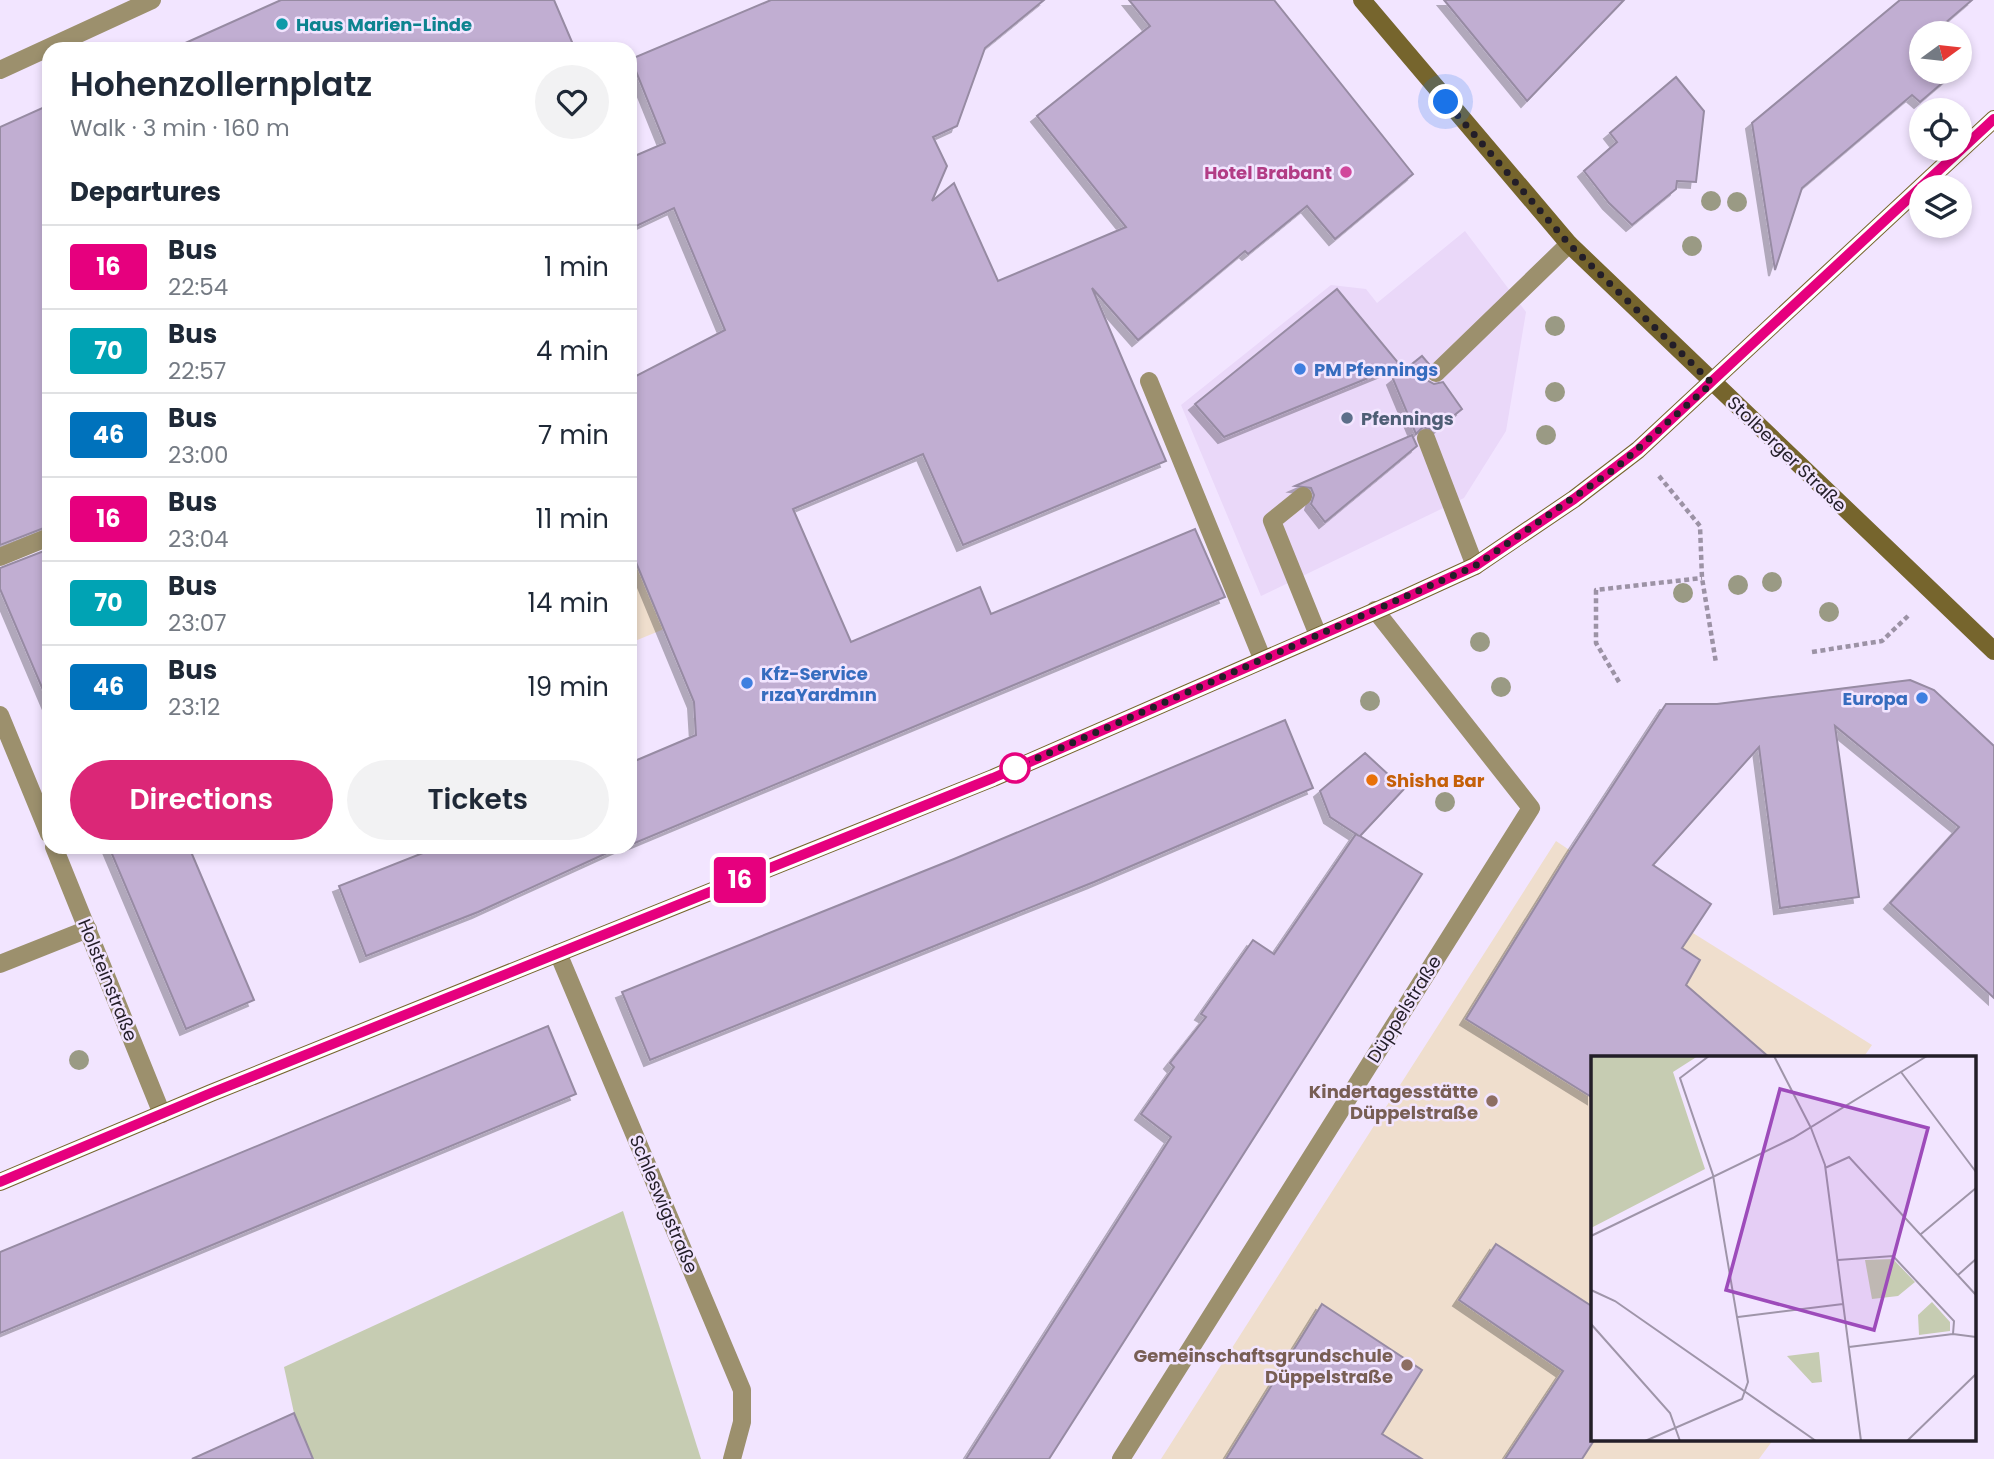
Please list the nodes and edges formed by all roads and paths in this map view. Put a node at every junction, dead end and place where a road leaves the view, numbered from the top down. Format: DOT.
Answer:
graph roads {
  1 [pos="152,0"];
  2 [pos="1363,0"];
  3 [pos="61,42"];
  4 [pos="42,51"];
  5 [pos="0,70"];
  6 [pos="1994,119"];
  7 [pos="1569,244"];
  8 [pos="1436,373"];
  9 [pos="1149,381"];
  10 [pos="1712,383"];
  11 [pos="1426,438"];
  12 [pos="1638,450"];
  13 [pos="1304,496"];
  14 [pos="42,540"];
  15 [pos="0,557"];
  16 [pos="1475,566"];
  17 [pos="1702,578"];
  18 [pos="1931,592"];
  19 [pos="1376,610"];
  20 [pos="1318,635"];
  21 [pos="1994,651"];
  22 [pos="1811,652"];
  23 [pos="1262,658"];
  24 [pos="1716,663"];
  25 [pos="1619,682"];
  26 [pos="0,715"];
  27 [pos="42,817"];
  28 [pos="57,854"];
  29 [pos="88,929"];
  30 [pos="558,953"];
  31 [pos="0,964"];
  32 [pos="162,1114"];
  33 [pos="0,1182"];
  34 [pos="732,1459"];
  35 [pos="1121,1459"];
  1 -- 3 [label="street"];
  2 -- 7 [label="street, Stolberger Straße"];
  4 -- 5 [label="street"];
  6 -- 10 [label="street"];
  7 -- 8 [label="street"];
  7 -- 10 [label="street, Stolberger Straße"];
  9 -- 23 [label="street"];
  10 -- 12 [label="street"];
  10 -- 18 [label="street, Stolberger Straße"];
  11 -- 16 [label="street"];
  12 -- 16 [label="street"];
  12 -- 17 [label="path"];
  13 -- 20 [label="street"];
  14 -- 15 [label="street"];
  16 -- 19 [label="street"];
  17 -- 24 [label="path"];
  17 -- 25 [label="path"];
  18 -- 21 [label="street, Stolberger Straße"];
  18 -- 22 [label="path"];
  19 -- 20 [label="street"];
  19 -- 35 [label="street, Düppelstraße"];
  20 -- 23 [label="street"];
  23 -- 30 [label="street"];
  26 -- 27 [label="street"];
  28 -- 29 [label="street, Holsteinstraße"];
  29 -- 31 [label="street"];
  29 -- 32 [label="street, Holsteinstraße"];
  30 -- 32 [label="street"];
  30 -- 34 [label="street, Schleswigstraße"];
  32 -- 33 [label="street"];
}
